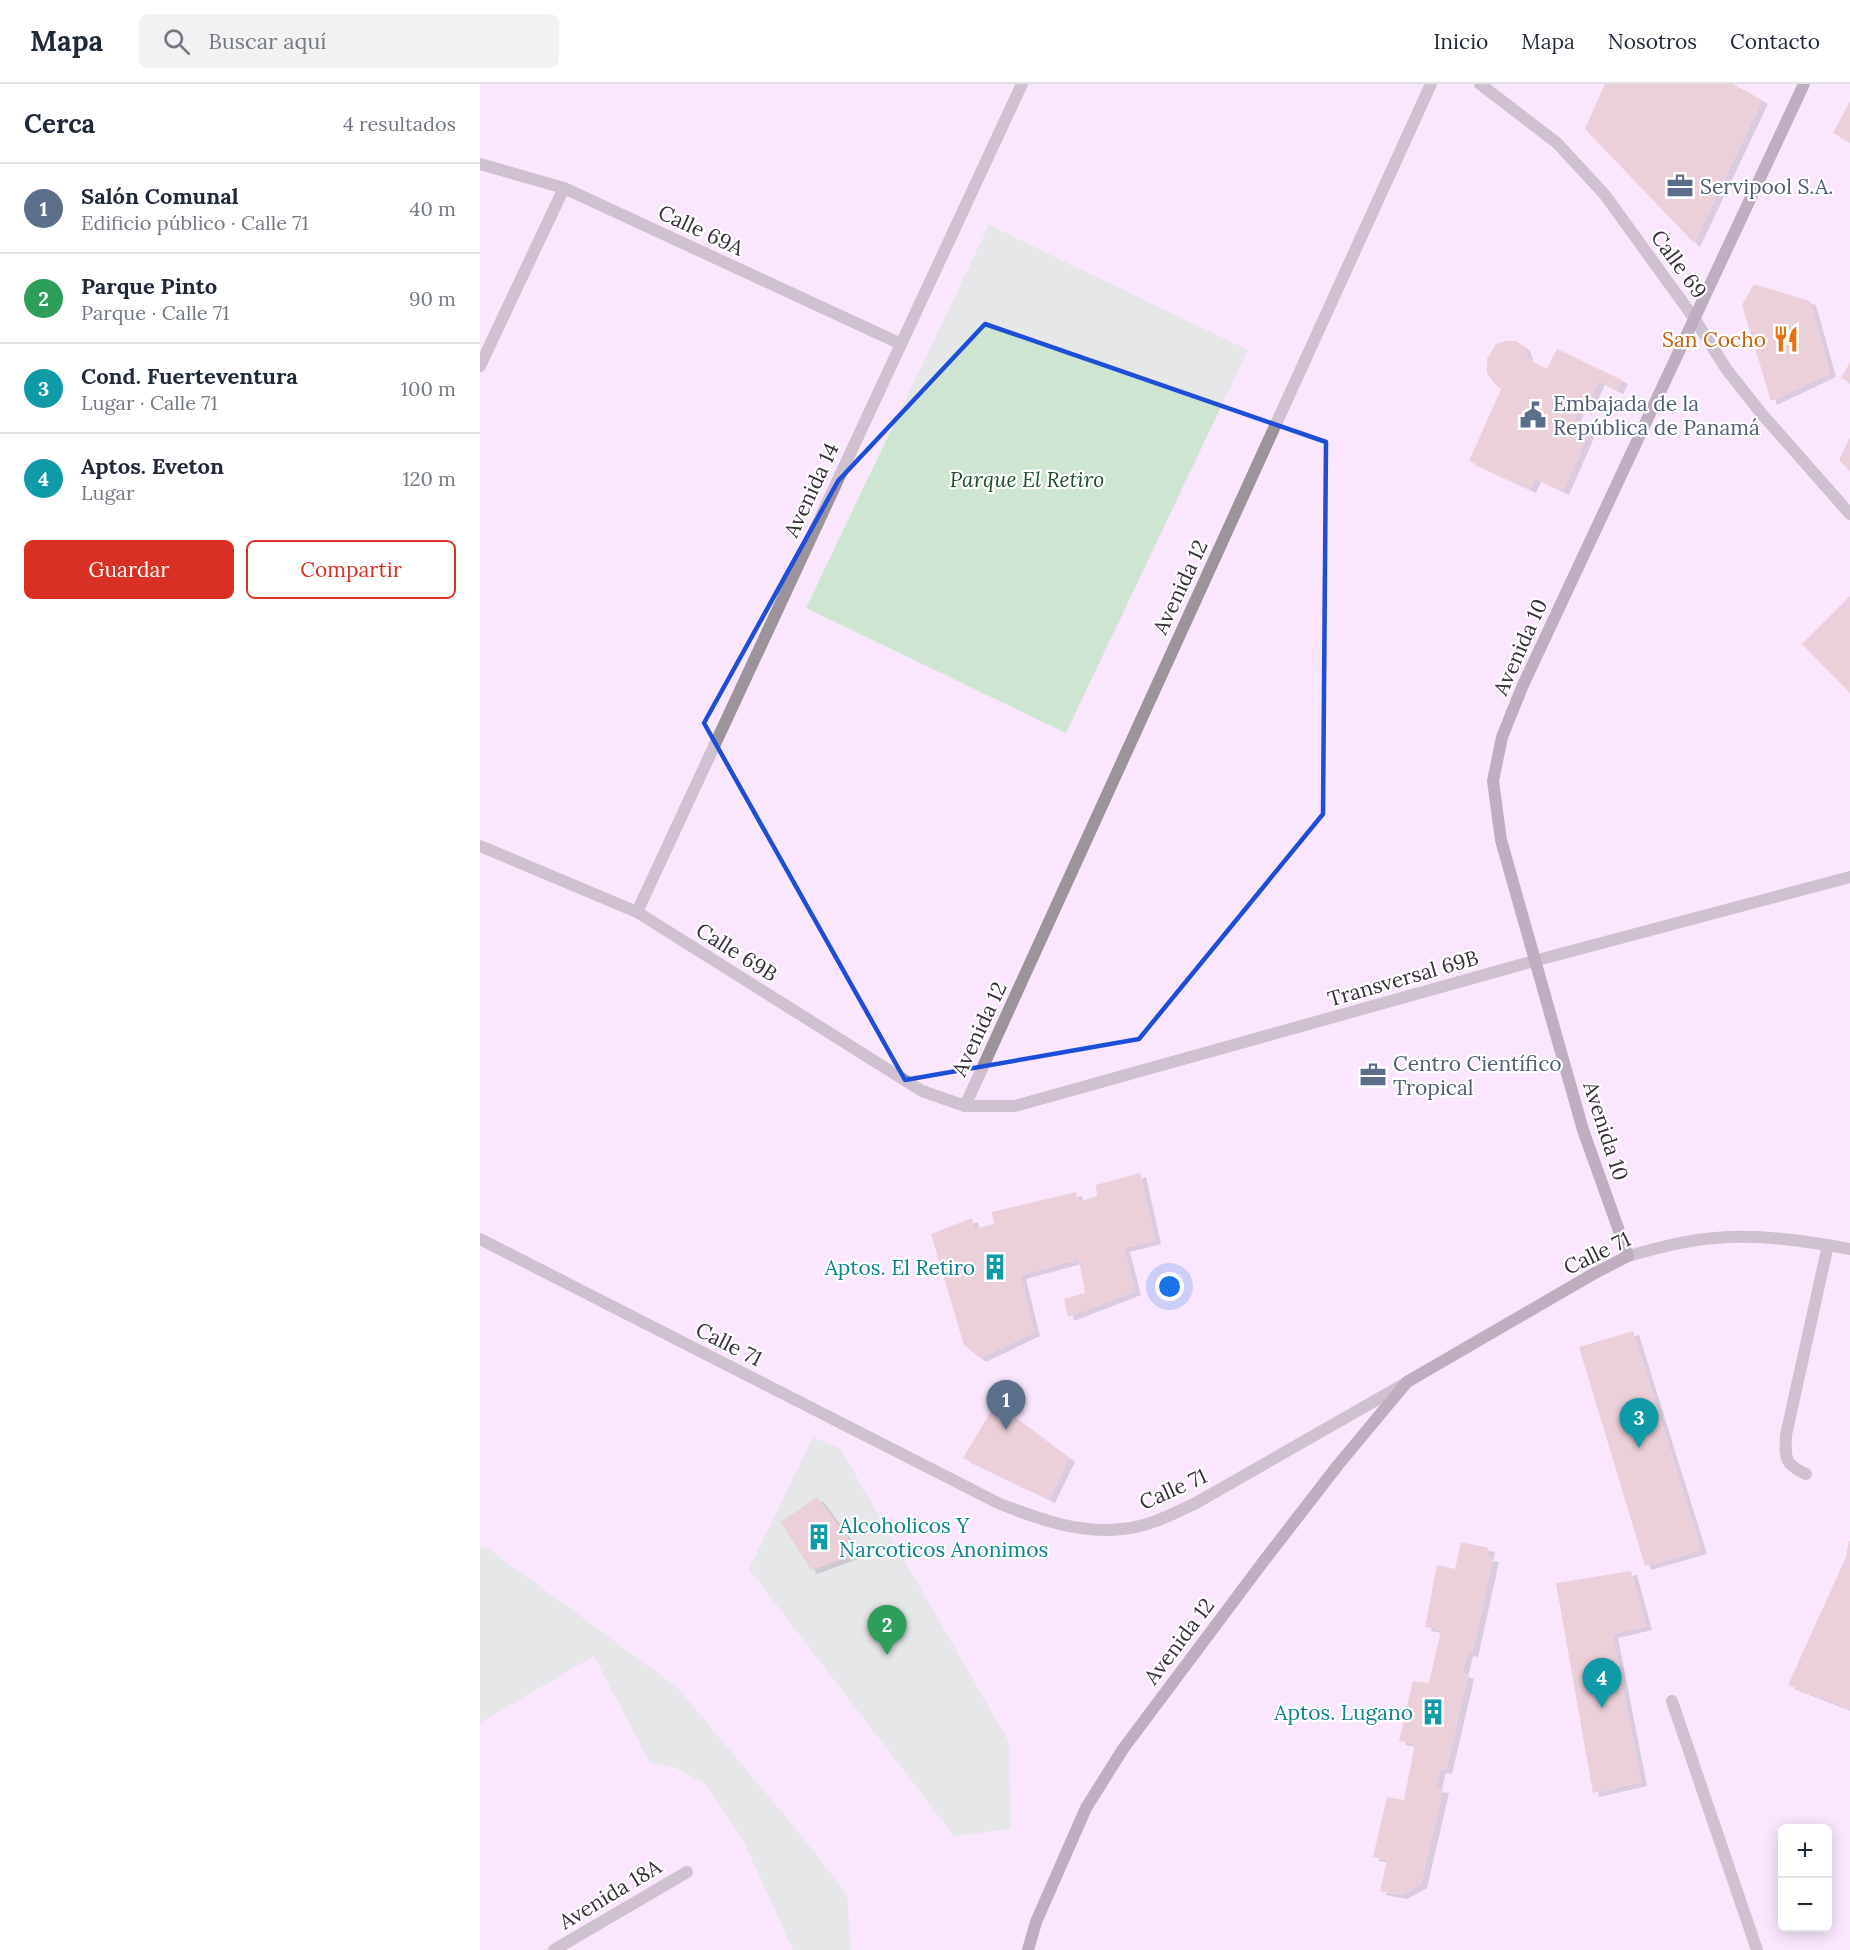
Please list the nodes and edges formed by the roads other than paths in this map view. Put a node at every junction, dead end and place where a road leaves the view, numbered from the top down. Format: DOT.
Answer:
graph roads {
  1 [pos="1022,84"];
  2 [pos="1431,84"];
  3 [pos="1480,84"];
  4 [pos="1804,84"];
  5 [pos="480,164"];
  6 [pos="564,188"];
  7 [pos="1694,318"];
  8 [pos="900,344"];
  9 [pos="480,366"];
  10 [pos="1850,514"];
  11 [pos="480,846"];
  12 [pos="1850,877"];
  13 [pos="636,912"];
  14 [pos="1534,961"];
  15 [pos="965,1106"];
  16 [pos="480,1239"];
  17 [pos="1828,1245"];
  18 [pos="1850,1249"];
  19 [pos="1628,1256"];
  20 [pos="1407,1382"];
  21 [pos="1806,1474"];
  22 [pos="1672,1701"];
  23 [pos="687,1872"];
  24 [pos="554,1950"];
  25 [pos="1028,1950"];
  26 [pos="1757,1950"];
  1 -- 8 [label="street, Avenida 14"];
  2 -- 15 [label="street, Avenida 12"];
  3 -- 7 [label="street, Calle 69"];
  4 -- 7 [label="street, Avenida 10"];
  5 -- 6 [label="street, Calle 69A"];
  6 -- 8 [label="street, Calle 69A"];
  6 -- 9 [label="street"];
  7 -- 10 [label="street, Calle 69"];
  7 -- 14 [label="street, Avenida 10"];
  8 -- 13 [label="street, Avenida 14"];
  11 -- 13 [label="street, Calle 69B"];
  12 -- 14 [label="street, Transversal 69B"];
  13 -- 15 [label="street, Calle 69B"];
  14 -- 15 [label="street, Transversal 69B"];
  14 -- 19 [label="street, Avenida 10"];
  16 -- 20 [label="street, Calle 71"];
  17 -- 18 [label="street, Calle 71"];
  17 -- 19 [label="street, Calle 71"];
  17 -- 21 [label="street"];
  19 -- 20 [label="street, Calle 71"];
  20 -- 25 [label="street, Avenida 12"];
  22 -- 26 [label="street"];
  23 -- 24 [label="street, Avenida 18A"];
}
